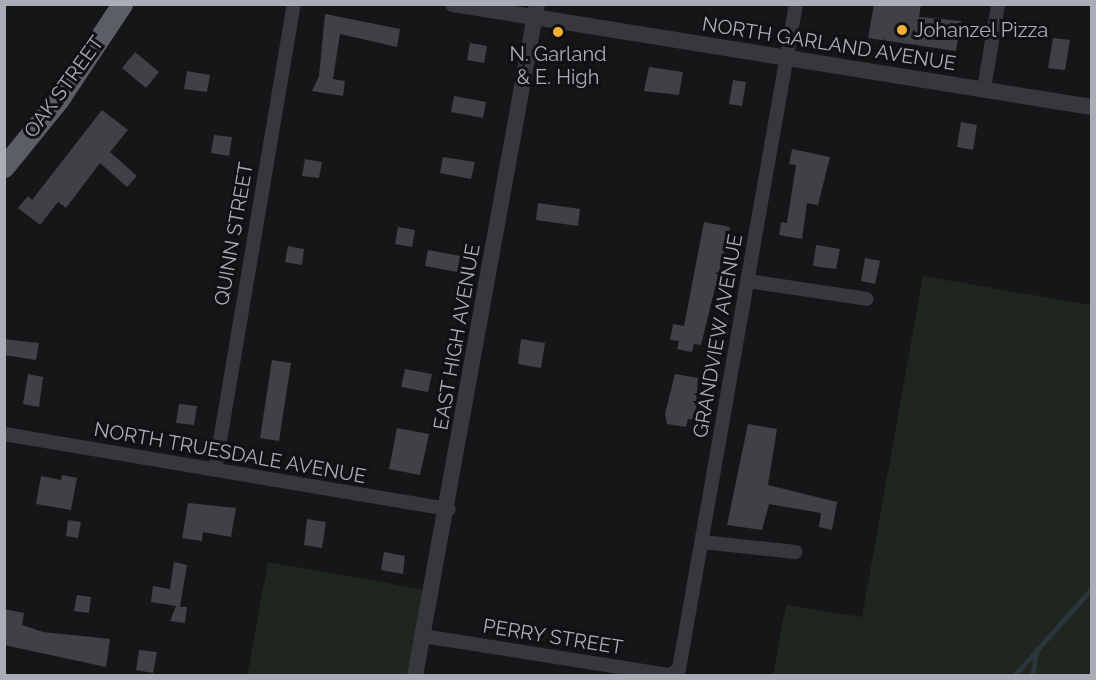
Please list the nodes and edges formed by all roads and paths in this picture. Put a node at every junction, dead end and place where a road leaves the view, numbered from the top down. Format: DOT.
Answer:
graph roads {
  1 [pos="122,4"];
  2 [pos="294,4"];
  3 [pos="453,4"];
  4 [pos="796,4"];
  5 [pos="998,4"];
  6 [pos="536,11"];
  7 [pos="786,58"];
  8 [pos="984,89"];
  9 [pos="1092,107"];
  10 [pos="4,167"];
  11 [pos="748,281"];
  12 [pos="867,298"];
  13 [pos="4,435"];
  14 [pos="215,470"];
  15 [pos="449,509"];
  16 [pos="702,542"];
  17 [pos="795,552"];
  18 [pos="423,636"];
  19 [pos="676,673"];
  20 [pos="415,675"];
  1 -- 10 [label="highway, OAK STREET"];
  2 -- 14 [label="street, QUINN STREET"];
  3 -- 6 [label="street, NORTH GARLAND AVENUE"];
  4 -- 7 [label="street, GRANDVIEW AVENUE"];
  5 -- 8 [label="street"];
  6 -- 7 [label="street, NORTH GARLAND AVENUE"];
  6 -- 15 [label="street, EAST HIGH AVENUE"];
  7 -- 8 [label="street, NORTH GARLAND AVENUE"];
  7 -- 11 [label="street, GRANDVIEW AVENUE"];
  8 -- 9 [label="street, NORTH GARLAND AVENUE"];
  11 -- 12 [label="street"];
  11 -- 16 [label="street, GRANDVIEW AVENUE"];
  13 -- 14 [label="street, NORTH TRUESDALE AVENUE"];
  14 -- 15 [label="street, NORTH TRUESDALE AVENUE"];
  15 -- 18 [label="street, EAST HIGH AVENUE"];
  16 -- 17 [label="street"];
  16 -- 19 [label="street, GRANDVIEW AVENUE"];
  18 -- 19 [label="street, PERRY STREET"];
  18 -- 20 [label="street, EAST HIGH AVENUE"];
}
